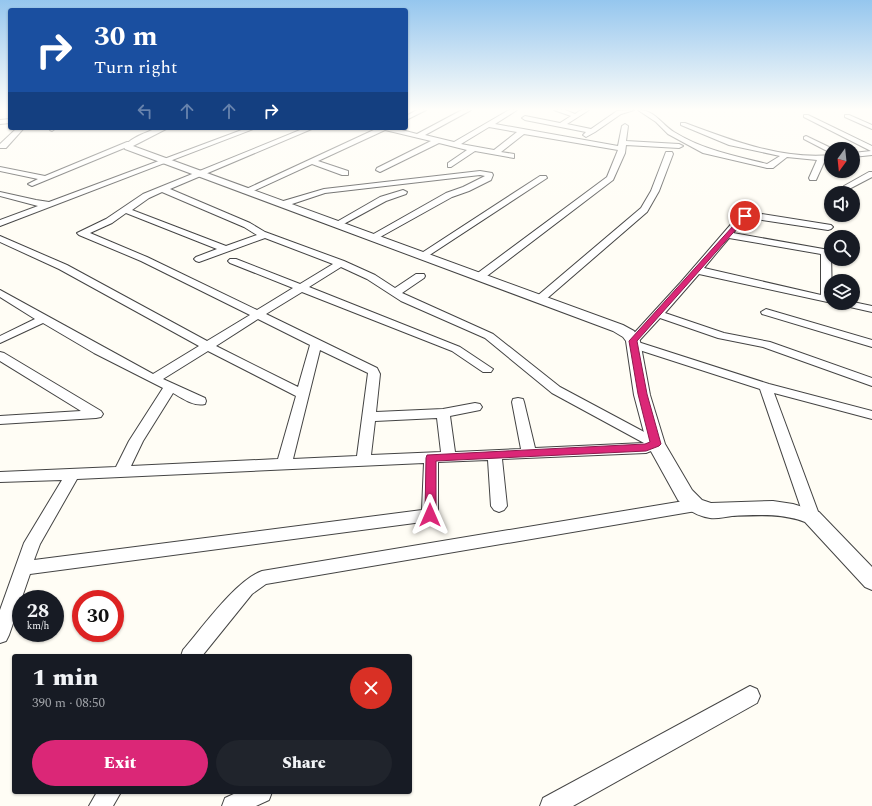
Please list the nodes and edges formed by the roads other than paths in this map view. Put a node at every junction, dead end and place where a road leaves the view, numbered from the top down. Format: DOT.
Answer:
graph roads {
  1 [pos="121,148"];
  2 [pos="130,148"];
  3 [pos="201,148"];
  4 [pos="264,148"];
  5 [pos="342,148"];
  6 [pos="424,148"];
  7 [pos="466,148"];
  8 [pos="502,148"];
  9 [pos="621,148"];
  10 [pos="701,148"];
  11 [pos="754,148"];
  12 [pos="473,149"];
  13 [pos="495,153"];
  14 [pos="872,153"];
  15 [pos="668,154"];
  16 [pos="860,154"];
  17 [pos="786,155"];
  18 [pos="511,156"];
  19 [pos="822,158"];
  20 [pos="166,161"];
  21 [pos="312,161"];
  22 [pos="451,165"];
  23 [pos="0,169"];
  24 [pos="380,170"];
  25 [pos="345,173"];
  26 [pos="200,174"];
  27 [pos="872,174"];
  28 [pos="45,178"];
  29 [pos="542,178"];
  30 [pos="813,178"];
  31 [pos="32,184"];
  32 [pos="848,186"];
  33 [pos="162,189"];
  34 [pos="246,190"];
  35 [pos="403,192"];
  36 [pos="0,194"];
  37 [pos="55,204"];
  38 [pos="283,204"];
  39 [pos="125,210"];
  40 [pos="0,223"];
  41 [pos="337,224"];
  42 [pos="828,227"];
  43 [pos="265,235"];
  44 [pos="727,235"];
  45 [pos="373,238"];
  46 [pos="0,239"];
  47 [pos="225,249"];
  48 [pos="422,256"];
  49 [pos="199,259"];
  50 [pos="233,261"];
  51 [pos="341,263"];
  52 [pos="697,270"];
  53 [pos="827,274"];
  54 [pos="420,276"];
  55 [pos="479,276"];
  56 [pos="302,288"];
  57 [pos="0,293"];
  58 [pos="395,293"];
  59 [pos="824,298"];
  60 [pos="540,299"];
  61 [pos="860,306"];
  62 [pos="872,309"];
  63 [pos="766,312"];
  64 [pos="258,314"];
  65 [pos="658,314"];
  66 [pos="43,319"];
  67 [pos="0,340"];
  68 [pos="316,343"];
  69 [pos="634,343"];
  70 [pos="872,344"];
  71 [pos="207,346"];
  72 [pos="0,356"];
  73 [pos="487,369"];
  74 [pos="154,379"];
  75 [pos="872,382"];
  76 [pos="170,387"];
  77 [pos="765,387"];
  78 [pos="303,394"];
  79 [pos="200,401"];
  80 [pos="518,402"];
  81 [pos="475,407"];
  82 [pos="443,413"];
  83 [pos="872,415"];
  84 [pos="370,417"];
  85 [pos="0,420"];
  86 [pos="656,444"];
  87 [pos="529,453"];
  88 [pos="495,455"];
  89 [pos="449,457"];
  90 [pos="431,458"];
  91 [pos="363,461"];
  92 [pos="284,465"];
  93 [pos="121,472"];
  94 [pos="72,475"];
  95 [pos="0,477"];
  96 [pos="696,505"];
  97 [pos="499,506"];
  98 [pos="812,516"];
  99 [pos="23,568"];
  100 [pos="872,581"];
  101 [pos="2,626"];
  102 [pos="192,654"];
  103 [pos="750,696"];
  104 [pos="109,794"];
  105 [pos="257,794"];
  106 [pos="100,806"];
  107 [pos="233,806"];
  108 [pos="551,806"];
  1 -- 28 [label="street"];
  2 -- 20 [label="street"];
  3 -- 20 [label="street"];
  4 -- 26 [label="street"];
  5 -- 21 [label="street"];
  6 -- 24 [label="street"];
  7 -- 12 [label="street"];
  8 -- 13 [label="street"];
  9 -- 55 [label="street"];
  10 -- 17 [label="street"];
  11 -- 17 [label="street"];
  12 -- 13 [label="street"];
  12 -- 22 [label="street"];
  13 -- 18 [label="street"];
  14 -- 16 [label="street"];
  15 -- 60 [label="street"];
  17 -- 19 [label="street"];
  19 -- 30 [label="street"];
  20 -- 26 [label="street"];
  20 -- 37 [label="street"];
  21 -- 25 [label="street"];
  21 -- 34 [label="street"];
  23 -- 28 [label="street"];
  26 -- 33 [label="street"];
  26 -- 34 [label="street"];
  27 -- 32 [label="street"];
  28 -- 31 [label="street"];
  29 -- 48 [label="street"];
  33 -- 39 [label="street"];
  33 -- 43 [label="street"];
  34 -- 38 [label="street"];
  35 -- 41 [label="street"];
  36 -- 37 [label="street"];
  37 -- 40 [label="street"];
  38 -- 41 [label="street"];
  38 -- 45 [label="street"];
  39 -- 47 [label="street"];
  39 -- 64 [label="street"];
  41 -- 45 [label="street"];
  42 -- 44 [label="street"];
  43 -- 47 [label="street"];
  43 -- 51 [label="street"];
  44 -- 52 [label="street"];
  44 -- 53 [label="street"];
  45 -- 48 [label="street"];
  46 -- 71 [label="street"];
  47 -- 49 [label="street"];
  48 -- 55 [label="street"];
  50 -- 56 [label="street"];
  51 -- 56 [label="street"];
  51 -- 58 [label="street"];
  52 -- 59 [label="street"];
  52 -- 65 [label="street"];
  54 -- 58 [label="street"];
  55 -- 60 [label="street"];
  56 -- 64 [label="street"];
  56 -- 73 [label="street"];
  57 -- 66 [label="street"];
  58 -- 86 [label="street"];
  60 -- 69 [label="street"];
  61 -- 62 [label="street"];
  63 -- 70 [label="street"];
  64 -- 68 [label="street"];
  64 -- 71 [label="street"];
  65 -- 69 [label="street"];
  65 -- 75 [label="street"];
  66 -- 67 [label="street"];
  66 -- 74 [label="street"];
  68 -- 78 [label="street"];
  68 -- 84 [label="street"];
  69 -- 77 [label="street"];
  69 -- 86 [label="street"];
  71 -- 74 [label="street"];
  71 -- 78 [label="street"];
  72 -- 85 [label="street"];
  74 -- 76 [label="street"];
  76 -- 79 [label="street"];
  76 -- 93 [label="street"];
  77 -- 83 [label="street"];
  77 -- 98 [label="street"];
  78 -- 92 [label="street"];
  80 -- 87 [label="street"];
  81 -- 82 [label="street"];
  82 -- 84 [label="street"];
  82 -- 89 [label="street"];
  84 -- 91 [label="street"];
  86 -- 87 [label="street"];
  86 -- 96 [label="street"];
  87 -- 88 [label="street"];
  88 -- 89 [label="street"];
  88 -- 97 [label="street"];
  89 -- 90 [label="street"];
  90 -- 91 [label="street"];
  90 -- 99 [label="street"];
  91 -- 92 [label="street"];
  92 -- 93 [label="street"];
  93 -- 94 [label="street"];
  94 -- 95 [label="street"];
  94 -- 99 [label="street"];
  96 -- 98 [label="street"];
  96 -- 102 [label="street"];
  98 -- 100 [label="street"];
  99 -- 101 [label="street"];
  103 -- 108 [label="street"];
  104 -- 106 [label="street"];
  105 -- 107 [label="street"];
}
